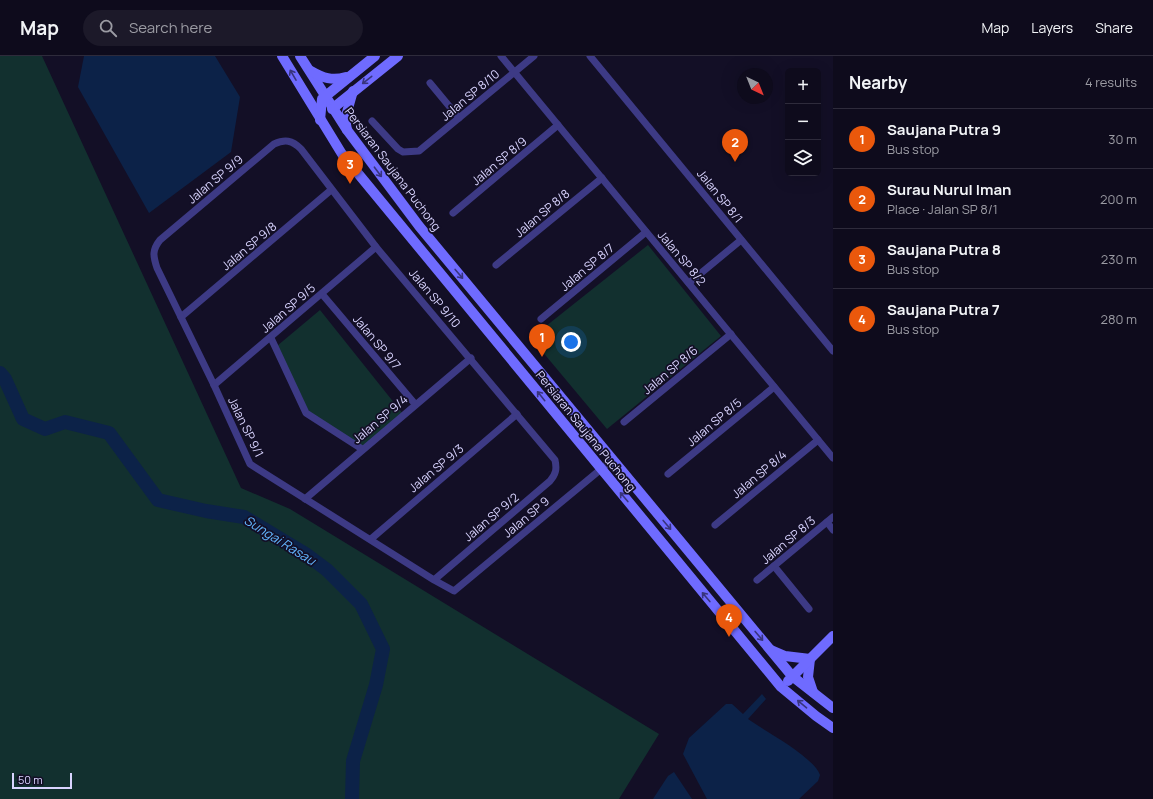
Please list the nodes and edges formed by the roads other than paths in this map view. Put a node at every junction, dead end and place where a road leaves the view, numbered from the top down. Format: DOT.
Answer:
graph roads {
  1 [pos="282,56"];
  2 [pos="300,56"];
  3 [pos="375,56"];
  4 [pos="398,56"];
  5 [pos="501,56"];
  6 [pos="534,56"];
  7 [pos="590,56"];
  8 [pos="309,70"];
  9 [pos="515,72"];
  10 [pos="348,77"];
  11 [pos="430,83"];
  12 [pos="353,91"];
  13 [pos="304,94"];
  14 [pos="325,96"];
  15 [pos="320,106"];
  16 [pos="332,109"];
  17 [pos="459,118"];
  18 [pos="320,120"];
  19 [pos="372,121"];
  20 [pos="558,126"];
  21 [pos="347,130"];
  22 [pos="295,143"];
  23 [pos="602,178"];
  24 [pos="331,190"];
  25 [pos="453,213"];
  26 [pos="646,232"];
  27 [pos="741,240"];
  28 [pos="376,247"];
  29 [pos="154,248"];
  30 [pos="496,265"];
  31 [pos="689,283"];
  32 [pos="322,294"];
  33 [pos="181,317"];
  34 [pos="541,319"];
  35 [pos="730,334"];
  36 [pos="271,338"];
  37 [pos="833,351"];
  38 [pos="471,358"];
  39 [pos="214,385"];
  40 [pos="774,387"];
  41 [pos="415,404"];
  42 [pos="517,414"];
  43 [pos="624,422"];
  44 [pos="818,440"];
  45 [pos="362,449"];
  46 [pos="833,458"];
  47 [pos="612,460"];
  48 [pos="557,468"];
  49 [pos="601,469"];
  50 [pos="668,474"];
  51 [pos="305,499"];
  52 [pos="833,517"];
  53 [pos="827,522"];
  54 [pos="715,525"];
  55 [pos="833,530"];
  56 [pos="371,539"];
  57 [pos="774,566"];
  58 [pos="434,580"];
  59 [pos="757,580"];
  60 [pos="454,591"];
  61 [pos="809,609"];
  62 [pos="833,636"];
  63 [pos="770,649"];
  64 [pos="810,659"];
  65 [pos="792,676"];
  66 [pos="781,687"];
  67 [pos="813,693"];
  68 [pos="833,708"];
  69 [pos="833,728"];
  13 -- 1 [label="street, Persiaran Saujana Puchong, one-way"];
  2 -- 8 [label="street, Persiaran Saujana Puchong"];
  3 -- 10 [label="street"];
  4 -- 12 [label="street, one-way"];
  5 -- 9 [label="street, Jalan SP 8/2"];
  6 -- 9 [label="street, Jalan SP 8/10"];
  7 -- 27 [label="street, Jalan SP 8/1"];
  8 -- 10 [label="street"];
  8 -- 14 [label="street, Persiaran Saujana Puchong"];
  9 -- 17 [label="street, Jalan SP 8/10"];
  9 -- 20 [label="street, Jalan SP 8/2"];
  10 -- 14 [label="street"];
  11 -- 17 [label="street"];
  12 -- 16 [label="street"];
  12 -- 21 [label="street"];
  13 -- 15 [label="street"];
  13 -- 18 [label="street, Persiaran Saujana Puchong"];
  14 -- 15 [label="street"];
  14 -- 16 [label="street, Persiaran Saujana Puchong"];
  15 -- 16 [label="street"];
  15 -- 18 [label="street"];
  16 -- 21 [label="street, Persiaran Saujana Puchong"];
  17 -- 19 [label="street, Jalan SP 8/10"];
  49 -- 18 [label="street, Persiaran Saujana Puchong, one-way"];
  20 -- 23 [label="street, Jalan SP 8/2"];
  20 -- 25 [label="street, Jalan SP 8/9"];
  21 -- 47 [label="street, Persiaran Saujana Puchong, one-way"];
  22 -- 24 [label="street, Jalan SP 9/10"];
  22 -- 29 [label="street, Jalan SP 9/9"];
  23 -- 26 [label="street, Jalan SP 8/2"];
  23 -- 30 [label="street, Jalan SP 8/8"];
  24 -- 28 [label="street, Jalan SP 9/10"];
  24 -- 33 [label="street, Jalan SP 9/8"];
  26 -- 31 [label="street, Jalan SP 8/2"];
  26 -- 34 [label="street, Jalan SP 8/7"];
  27 -- 31 [label="street"];
  27 -- 37 [label="street, Jalan SP 8/1"];
  28 -- 32 [label="street, Jalan SP 9/5"];
  28 -- 38 [label="street, Jalan SP 9/10"];
  29 -- 33 [label="street, Jalan SP 9/1"];
  31 -- 35 [label="street, Jalan SP 8/2"];
  32 -- 36 [label="street, Jalan SP 9/5"];
  32 -- 41 [label="street, Jalan SP 9/7"];
  33 -- 39 [label="street, Jalan SP 9/1"];
  35 -- 40 [label="street, Jalan SP 8/2"];
  35 -- 43 [label="street, Jalan SP 8/6"];
  36 -- 39 [label="street, Jalan SP 9/5"];
  36 -- 45 [label="street"];
  38 -- 41 [label="street, Jalan SP 9/4"];
  38 -- 42 [label="street, Jalan SP 9/10"];
  39 -- 51 [label="street, Jalan SP 9/1"];
  40 -- 44 [label="street, Jalan SP 8/2"];
  40 -- 50 [label="street, Jalan SP 8/5"];
  41 -- 45 [label="street, Jalan SP 9/4"];
  42 -- 48 [label="street, Jalan SP 9/10"];
  42 -- 56 [label="street, Jalan SP 9/3"];
  44 -- 46 [label="street, Jalan SP 8/2"];
  44 -- 54 [label="street, Jalan SP 8/4"];
  45 -- 51 [label="street, Jalan SP 9/4"];
  47 -- 49 [label="street, Jalan SP 9"];
  47 -- 63 [label="street, Persiaran Saujana Puchong, one-way"];
  48 -- 58 [label="street, Jalan SP 9/2"];
  49 -- 60 [label="street, Jalan SP 9"];
  66 -- 49 [label="street, Persiaran Saujana Puchong, one-way"];
  51 -- 56 [label="street, Jalan SP 9/1"];
  52 -- 53 [label="street, Jalan SP 8/3"];
  53 -- 55 [label="street"];
  53 -- 57 [label="street, Jalan SP 8/3"];
  56 -- 58 [label="street, Jalan SP 9/1"];
  57 -- 59 [label="street, Jalan SP 8/3"];
  57 -- 61 [label="street"];
  58 -- 60 [label="street, Jalan SP 9/1"];
  62 -- 64 [label="street"];
  63 -- 64 [label="street"];
  63 -- 65 [label="street, Persiaran Saujana Puchong"];
  64 -- 65 [label="street"];
  64 -- 67 [label="street"];
  65 -- 66 [label="street"];
  65 -- 67 [label="street, Persiaran Saujana Puchong"];
  69 -- 66 [label="street, Persiaran Saujana Puchong, one-way"];
  67 -- 68 [label="street, Persiaran Saujana Puchong"];
}
